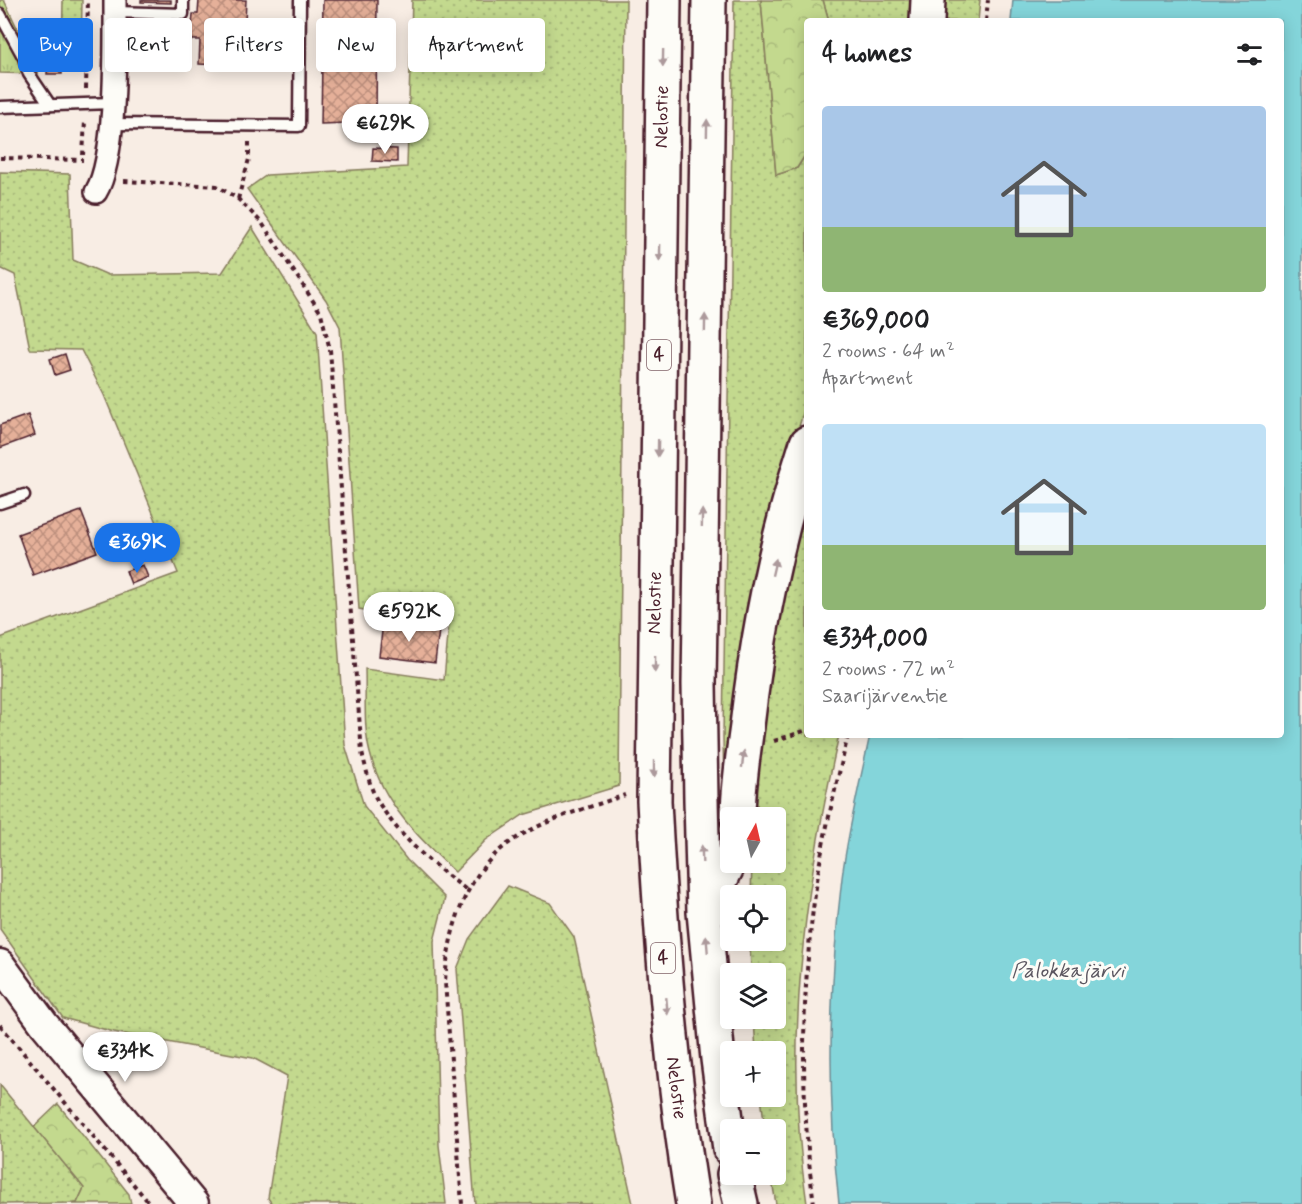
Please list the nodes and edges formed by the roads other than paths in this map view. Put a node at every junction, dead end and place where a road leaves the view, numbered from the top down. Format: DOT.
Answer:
graph roads {
  1 [pos="183,0"];
  2 [pos="300,0"];
  3 [pos="664,0"];
  4 [pos="709,0"];
  5 [pos="928,0"];
  6 [pos="115,6"];
  7 [pos="0,14"];
  8 [pos="927,18"];
  9 [pos="50,105"];
  10 [pos="0,107"];
  11 [pos="112,113"];
  12 [pos="100,186"];
  13 [pos="804,451"];
  14 [pos="24,495"];
  15 [pos="0,503"];
  16 [pos="739,807"];
  17 [pos="724,873"];
  18 [pos="704,912"];
  19 [pos="0,964"];
  20 [pos="726,1119"];
  21 [pos="737,1185"];
  22 [pos="194,1204"];
  23 [pos="693,1204"];
  24 [pos="741,1204"];
  1 -- 6 [label="lane"];
  2 -- 11 [label="lane"];
  3 -- 23 [label="highway, Nelostie / 4, one-way"];
  18 -- 4 [label="highway, one-way"];
  5 -- 8 [label="highway"];
  6 -- 11 [label="street"];
  7 -- 9 [label="lane"];
  9 -- 10 [label="lane"];
  9 -- 11 [label="lane"];
  11 -- 12 [label="street"];
  16 -- 13 [label="highway, one-way"];
  14 -- 15 [label="lane"];
  17 -- 18 [label="highway"];
  20 -- 18 [label="highway, one-way"];
  19 -- 22 [label="main road"];
  21 -- 24 [label="highway"];
}
